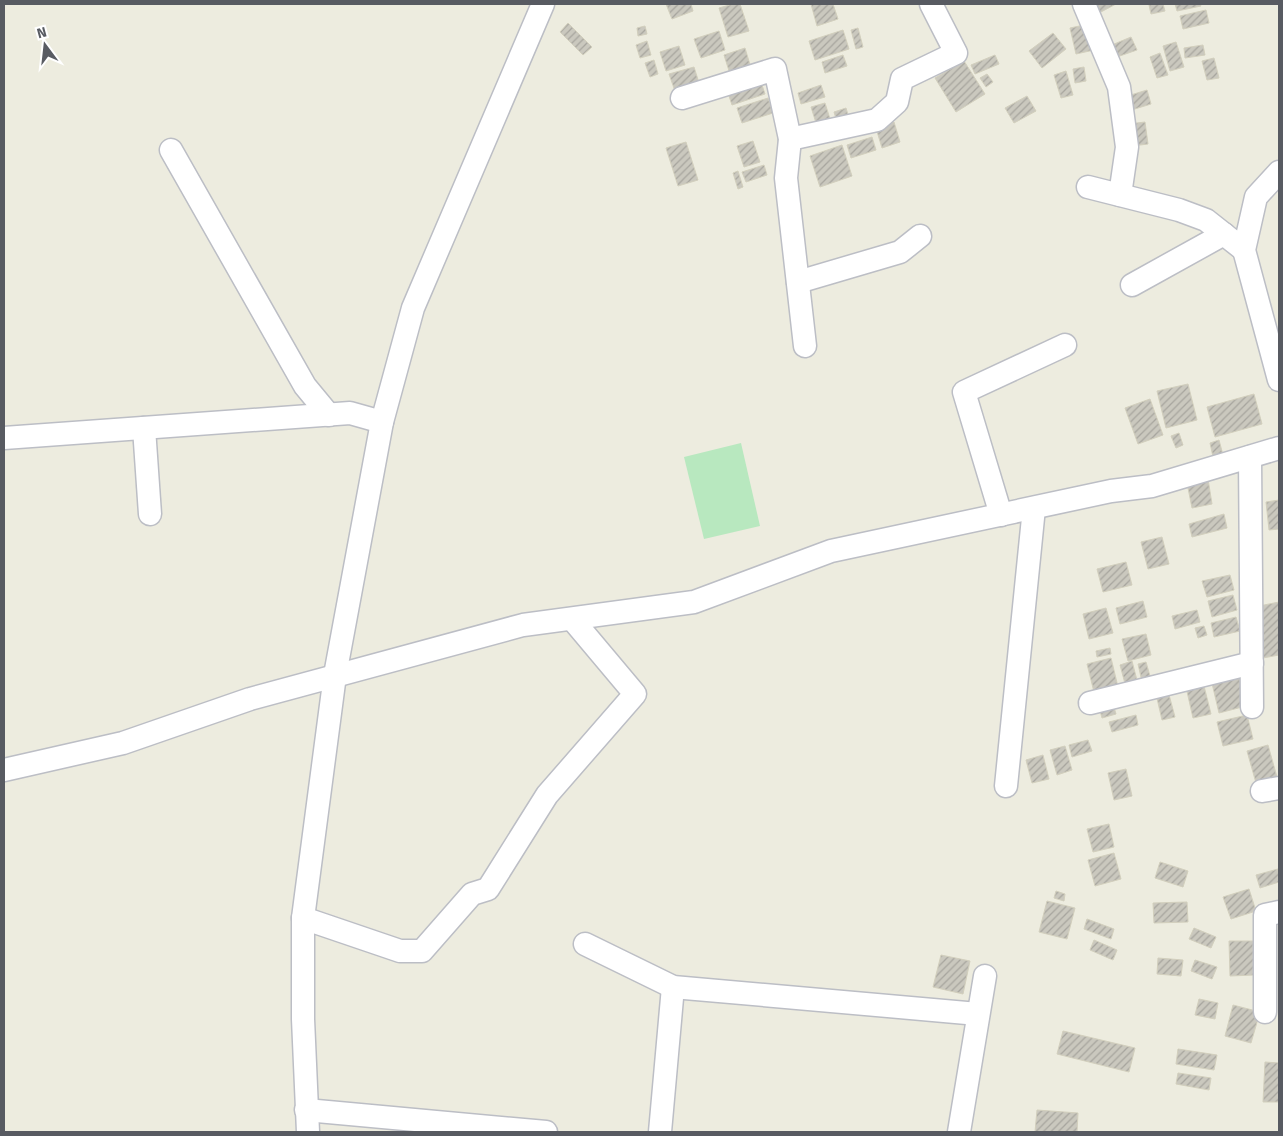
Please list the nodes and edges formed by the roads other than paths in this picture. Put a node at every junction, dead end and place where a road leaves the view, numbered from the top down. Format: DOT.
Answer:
graph roads {
  1 [pos="543,4"];
  2 [pos="931,4"];
  3 [pos="1084,4"];
  4 [pos="682,98"];
  5 [pos="790,139"];
  6 [pos="171,150"];
  7 [pos="1279,172"];
  8 [pos="1088,187"];
  9 [pos="1120,195"];
  10 [pos="1224,234"];
  11 [pos="920,236"];
  12 [pos="1244,250"];
  13 [pos="798,282"];
  14 [pos="1132,285"];
  15 [pos="1065,345"];
  16 [pos="805,346"];
  17 [pos="1279,380"];
  18 [pos="329,414"];
  19 [pos="382,422"];
  20 [pos="144,428"];
  21 [pos="4,436"];
  22 [pos="1279,448"];
  23 [pos="1250,457"];
  24 [pos="1034,508"];
  25 [pos="150,514"];
  26 [pos="1001,515"];
  27 [pos="572,618"];
  28 [pos="1252,663"];
  29 [pos="335,675"];
  30 [pos="1090,703"];
  31 [pos="1252,707"];
  32 [pos="4,770"];
  33 [pos="1006,786"];
  34 [pos="1279,912"];
  35 [pos="303,918"];
  36 [pos="585,944"];
  37 [pos="985,976"];
  38 [pos="673,987"];
  39 [pos="1265,1012"];
  40 [pos="978,1014"];
  41 [pos="306,1110"];
  42 [pos="308,1132"];
  43 [pos="546,1132"];
  44 [pos="660,1132"];
  45 [pos="959,1132"];
  1 -- 19 [label="street"];
  2 -- 5 [label="street"];
  3 -- 9 [label="street"];
  4 -- 5 [label="street"];
  5 -- 13 [label="street"];
  6 -- 18 [label="street"];
  7 -- 12 [label="street"];
  8 -- 9 [label="street"];
  9 -- 10 [label="street"];
  10 -- 12 [label="street"];
  10 -- 14 [label="street"];
  11 -- 13 [label="street"];
  12 -- 17 [label="street"];
  13 -- 16 [label="street"];
  15 -- 26 [label="street"];
  18 -- 19 [label="street"];
  18 -- 20 [label="street"];
  19 -- 29 [label="street"];
  20 -- 21 [label="street"];
  20 -- 25 [label="street"];
  22 -- 23 [label="street"];
  23 -- 24 [label="street"];
  23 -- 28 [label="street"];
  24 -- 26 [label="street"];
  24 -- 33 [label="street"];
  26 -- 27 [label="street"];
  27 -- 29 [label="street"];
  27 -- 35 [label="street"];
  28 -- 30 [label="street"];
  28 -- 31 [label="street"];
  29 -- 32 [label="street"];
  29 -- 35 [label="street"];
  34 -- 39 [label="street"];
  35 -- 41 [label="street"];
  36 -- 38 [label="street"];
  37 -- 40 [label="street"];
  38 -- 40 [label="street"];
  38 -- 44 [label="street"];
  40 -- 45 [label="street"];
  41 -- 42 [label="street"];
  41 -- 43 [label="street"];
}
